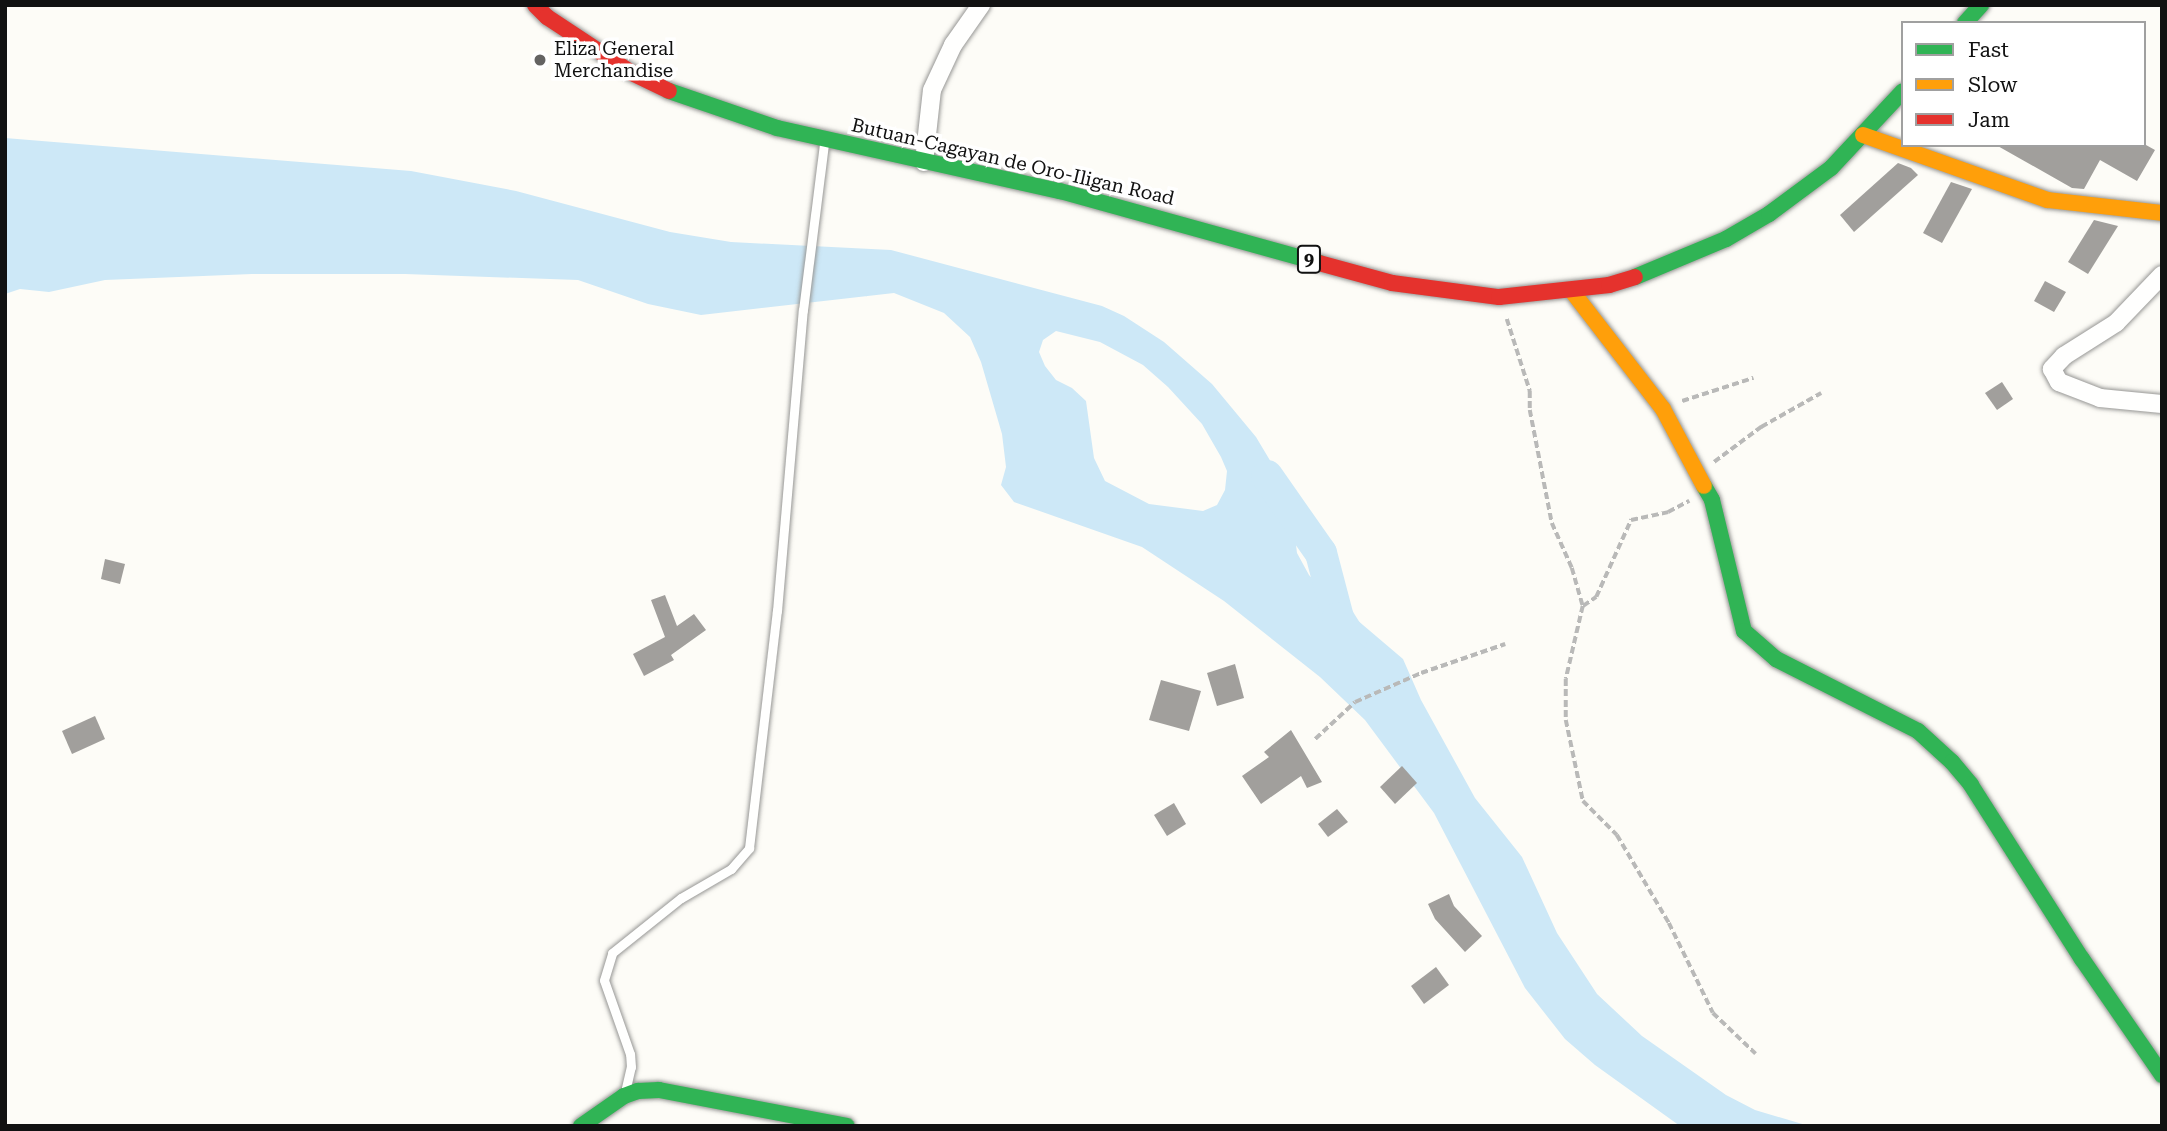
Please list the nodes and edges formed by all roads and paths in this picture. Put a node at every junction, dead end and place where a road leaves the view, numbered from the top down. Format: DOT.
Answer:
graph roads {
  1 [pos="536,5"];
  2 [pos="981,5"];
  3 [pos="1981,5"];
  4 [pos="1967,21"];
  5 [pos="1901,94"];
  6 [pos="1863,135"];
  7 [pos="824,138"];
  8 [pos="924,162"];
  9 [pos="2162,213"];
  10 [pos="2162,275"];
  11 [pos="1571,290"];
  12 [pos="1499,297"];
  13 [pos="1753,378"];
  14 [pos="1821,393"];
  15 [pos="2162,404"];
  16 [pos="1663,409"];
  17 [pos="1698,474"];
  18 [pos="1583,606"];
  19 [pos="1505,644"];
  20 [pos="1315,739"];
  21 [pos="1756,1054"];
  22 [pos="2162,1074"];
  23 [pos="624,1096"];
  24 [pos="581,1126"];
  25 [pos="847,1126"];
  1 -- 7 [label="main road, Butuan-Cagayan de Oro-Iligan Road / 9"];
  2 -- 8 [label="street"];
  3 -- 4 [label="main road"];
  5 -- 6 [label="main road, Butuan-Cagayan de Oro-Iligan Road / 9"];
  6 -- 9 [label="main road"];
  6 -- 11 [label="main road, Butuan-Cagayan de Oro-Iligan Road / 9"];
  7 -- 8 [label="main road, Butuan-Cagayan de Oro-Iligan Road / 9"];
  7 -- 23 [label="lane"];
  8 -- 12 [label="main road, Butuan-Cagayan de Oro-Iligan Road / 9"];
  10 -- 15 [label="street"];
  11 -- 12 [label="main road, Butuan-Cagayan de Oro-Iligan Road / 9"];
  11 -- 16 [label="main road"];
  12 -- 18 [label="path"];
  13 -- 16 [label="path"];
  14 -- 17 [label="path"];
  16 -- 17 [label="main road"];
  17 -- 18 [label="path"];
  17 -- 22 [label="main road"];
  18 -- 21 [label="path"];
  19 -- 20 [label="path"];
  23 -- 24 [label="main road"];
  23 -- 25 [label="main road"];
}
